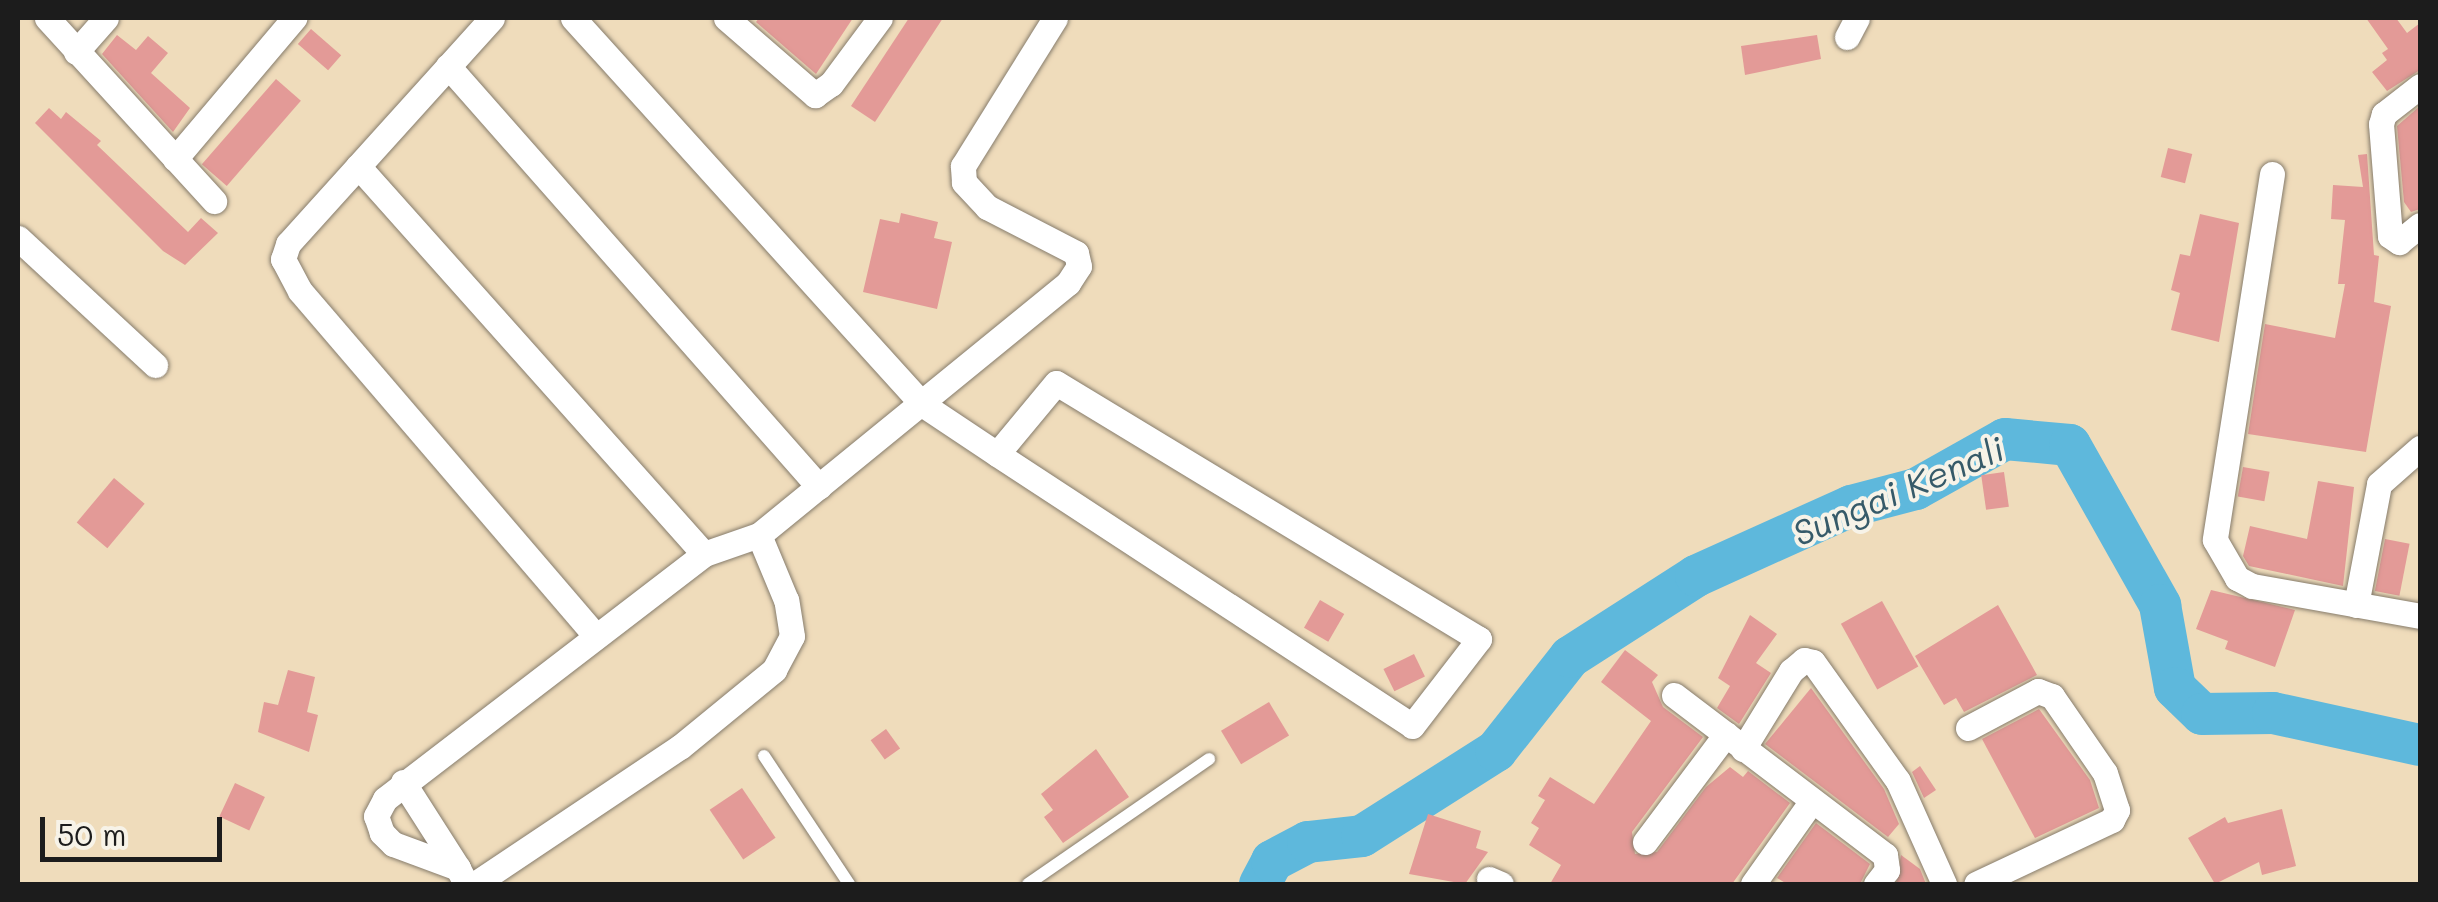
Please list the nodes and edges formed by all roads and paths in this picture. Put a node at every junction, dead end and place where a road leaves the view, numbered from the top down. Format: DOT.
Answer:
graph roads {
  1 [pos="47,18"];
  2 [pos="106,18"];
  3 [pos="294,18"];
  4 [pos="492,18"];
  5 [pos="573,18"];
  6 [pos="726,18"];
  7 [pos="880,18"];
  8 [pos="1056,18"];
  9 [pos="76,52"];
  10 [pos="448,66"];
  11 [pos="2420,86"];
  12 [pos="174,159"];
  13 [pos="358,166"];
  14 [pos="2272,174"];
  15 [pos="214,201"];
  16 [pos="2420,225"];
  17 [pos="18,238"];
  18 [pos="155,365"];
  19 [pos="922,404"];
  20 [pos="2420,448"];
  21 [pos="998,454"];
  22 [pos="819,487"];
  23 [pos="759,535"];
  24 [pos="704,554"];
  25 [pos="2356,605"];
  26 [pos="2420,616"];
  27 [pos="596,636"];
  28 [pos="1674,695"];
  29 [pos="1968,728"];
  30 [pos="1734,741"];
  31 [pos="764,756"];
  32 [pos="1209,759"];
  33 [pos="402,782"];
  34 [pos="1811,802"];
  35 [pos="1645,842"];
  36 [pos="467,879"];
  37 [pos="850,884"];
  38 [pos="1028,884"];
  39 [pos="1753,884"];
  40 [pos="1876,884"];
  41 [pos="1944,884"];
  42 [pos="1976,884"];
  1 -- 9 [label="street"];
  2 -- 9 [label="street"];
  3 -- 12 [label="street"];
  4 -- 10 [label="street"];
  5 -- 19 [label="street"];
  6 -- 7 [label="street"];
  8 -- 19 [label="street"];
  9 -- 12 [label="street"];
  10 -- 13 [label="street"];
  10 -- 22 [label="street"];
  11 -- 16 [label="street"];
  12 -- 15 [label="street"];
  13 -- 24 [label="street"];
  13 -- 27 [label="street"];
  14 -- 25 [label="street"];
  17 -- 18 [label="street"];
  19 -- 21 [label="street"];
  19 -- 22 [label="street"];
  20 -- 25 [label="street"];
  21 -- 21 [label="street"];
  22 -- 23 [label="street"];
  23 -- 24 [label="street"];
  23 -- 36 [label="street"];
  24 -- 27 [label="street"];
  25 -- 26 [label="street"];
  27 -- 33 [label="street"];
  28 -- 30 [label="street"];
  29 -- 42 [label="street"];
  30 -- 34 [label="street"];
  30 -- 35 [label="street"];
  30 -- 41 [label="street"];
  31 -- 37 [label="lane"];
  32 -- 38 [label="lane"];
  33 -- 36 [label="street"];
  33 -- 36 [label="street"];
  34 -- 39 [label="street"];
  34 -- 40 [label="street"];
}
